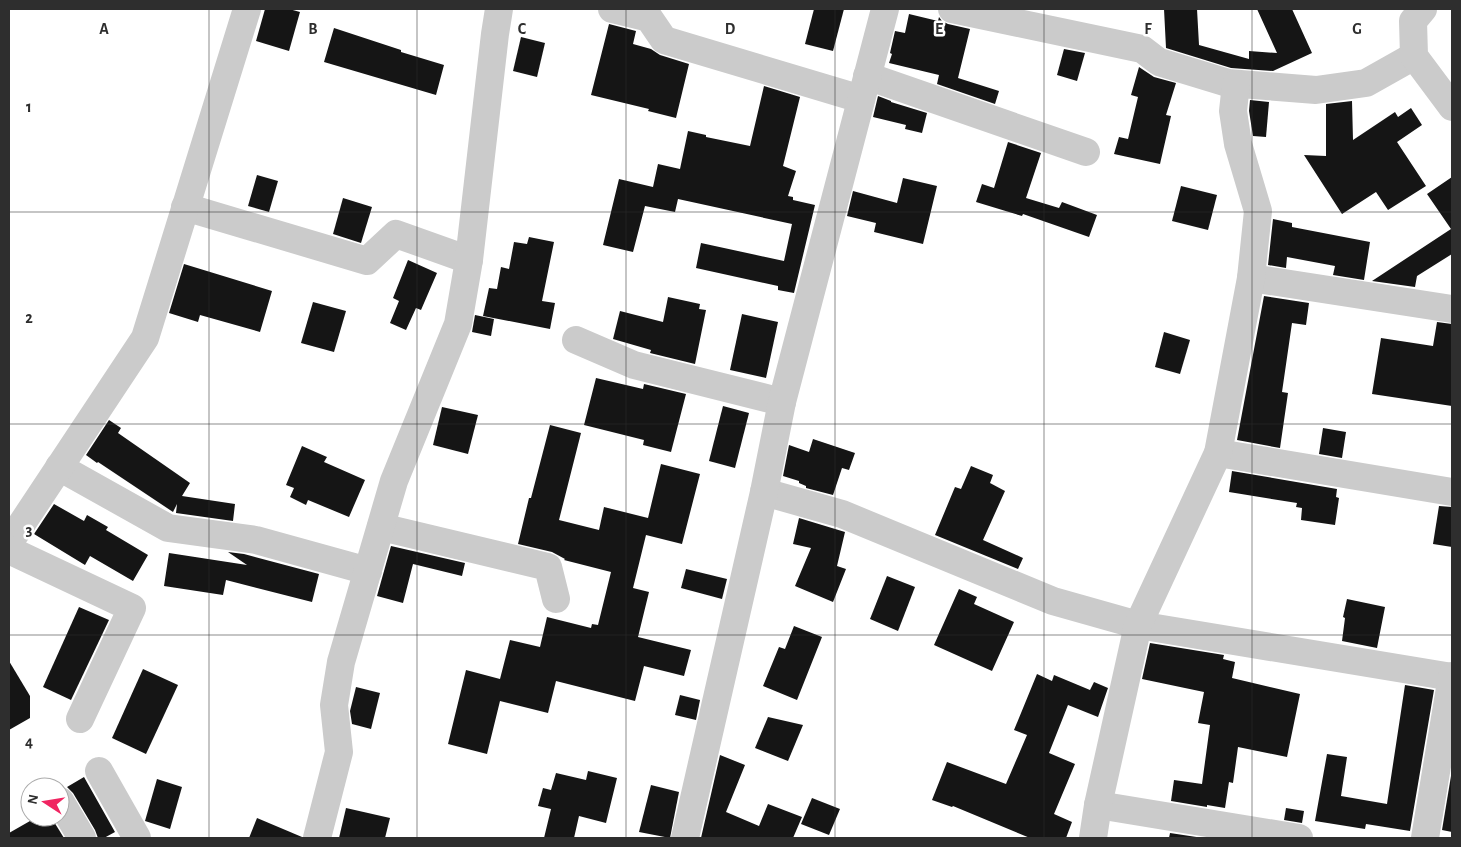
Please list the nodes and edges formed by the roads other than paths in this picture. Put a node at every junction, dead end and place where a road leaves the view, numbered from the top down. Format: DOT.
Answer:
graph roads {
  1 [pos="247,9"];
  2 [pos="499,9"];
  3 [pos="612,9"];
  4 [pos="885,9"];
  5 [pos="952,9"];
  6 [pos="1423,9"];
  7 [pos="1414,56"];
  8 [pos="1236,84"];
  9 [pos="864,87"];
  10 [pos="1452,107"];
  11 [pos="1086,152"];
  12 [pos="185,207"];
  13 [pos="468,260"];
  14 [pos="1251,278"];
  15 [pos="1452,309"];
  16 [pos="576,340"];
  17 [pos="782,402"];
  18 [pos="1218,453"];
  19 [pos="60,467"];
  20 [pos="764,492"];
  21 [pos="1452,492"];
  22 [pos="381,527"];
  23 [pos="9,543"];
  24 [pos="9,550"];
  25 [pos="368,571"];
  26 [pos="556,599"];
  27 [pos="1138,625"];
  28 [pos="1452,676"];
  29 [pos="80,719"];
  30 [pos="99,771"];
  31 [pos="1098,805"];
  32 [pos="70,818"];
  33 [pos="82,838"];
  34 [pos="137,838"];
  35 [pos="317,838"];
  36 [pos="686,838"];
  37 [pos="1093,838"];
  38 [pos="1299,838"];
  39 [pos="1425,838"];
  1 -- 12 [label="street"];
  2 -- 13 [label="street"];
  3 -- 9 [label="street"];
  4 -- 9 [label="street"];
  5 -- 8 [label="street"];
  6 -- 7 [label="street"];
  7 -- 8 [label="street"];
  7 -- 10 [label="street"];
  8 -- 14 [label="street"];
  9 -- 11 [label="street"];
  9 -- 17 [label="street"];
  12 -- 13 [label="street"];
  12 -- 19 [label="street"];
  13 -- 22 [label="street"];
  14 -- 15 [label="street"];
  14 -- 18 [label="street"];
  16 -- 17 [label="street"];
  17 -- 20 [label="street"];
  18 -- 21 [label="street"];
  18 -- 27 [label="street"];
  19 -- 23 [label="street"];
  19 -- 25 [label="street"];
  20 -- 27 [label="street"];
  20 -- 36 [label="street"];
  22 -- 25 [label="street"];
  22 -- 26 [label="street"];
  24 -- 29 [label="street"];
  25 -- 35 [label="street"];
  27 -- 28 [label="street"];
  27 -- 31 [label="street"];
  28 -- 39 [label="street"];
  30 -- 34 [label="street"];
  31 -- 37 [label="street"];
  31 -- 38 [label="street"];
  32 -- 33 [label="street"];
}
